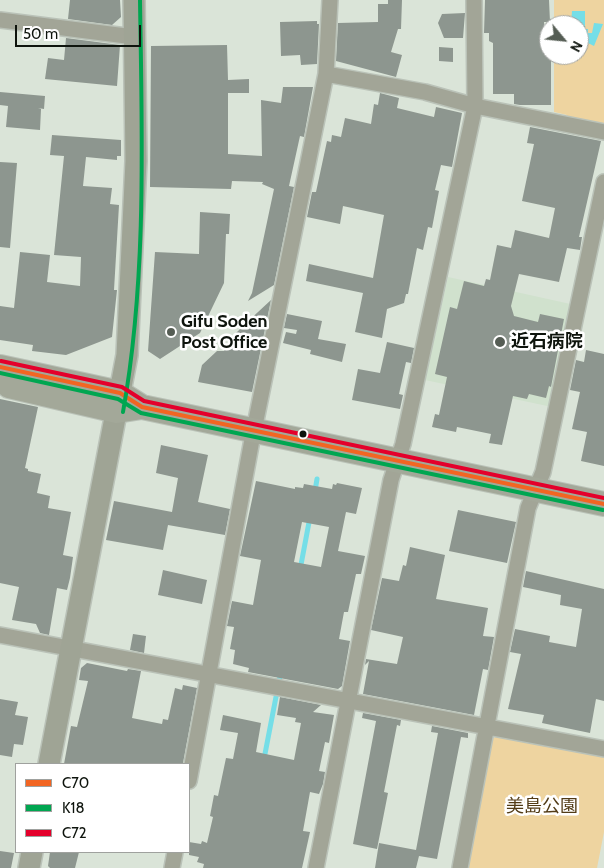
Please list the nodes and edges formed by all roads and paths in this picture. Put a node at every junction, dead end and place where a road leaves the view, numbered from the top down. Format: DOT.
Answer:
graph roads {
  1 [pos="134,0"];
  2 [pos="330,0"];
  3 [pos="474,0"];
  4 [pos="0,20"];
  5 [pos="134,37"];
  6 [pos="326,74"];
  7 [pos="475,106"];
  8 [pos="604,132"];
  9 [pos="604,182"];
  10 [pos="0,367"];
  11 [pos="0,384"];
  12 [pos="119,402"];
  13 [pos="255,430"];
  14 [pos="398,460"];
  15 [pos="535,489"];
  16 [pos="604,504"];
  17 [pos="0,635"];
  18 [pos="70,650"];
  19 [pos="208,675"];
  20 [pos="348,700"];
  21 [pos="486,726"];
  22 [pos="604,749"];
  23 [pos="48,763"];
  24 [pos="190,775"];
  25 [pos="32,853"];
  26 [pos="175,853"];
  27 [pos="29,868"];
  28 [pos="172,868"];
  29 [pos="316,868"];
  30 [pos="460,868"];
  1 -- 5 [label="street"];
  2 -- 6 [label="street"];
  3 -- 7 [label="street"];
  4 -- 5 [label="street"];
  5 -- 12 [label="street"];
  6 -- 7 [label="street"];
  6 -- 13 [label="street"];
  7 -- 8 [label="street"];
  7 -- 14 [label="street"];
  9 -- 15 [label="street"];
  10 -- 12 [label="main road"];
  11 -- 12 [label="main road"];
  12 -- 13 [label="main road"];
  12 -- 18 [label="street"];
  13 -- 14 [label="main road"];
  13 -- 19 [label="street"];
  14 -- 15 [label="main road"];
  14 -- 20 [label="street"];
  15 -- 16 [label="main road"];
  15 -- 21 [label="street"];
  17 -- 18 [label="street"];
  18 -- 19 [label="street"];
  18 -- 23 [label="street"];
  19 -- 20 [label="street"];
  19 -- 24 [label="street"];
  20 -- 21 [label="street"];
  20 -- 29 [label="street"];
  21 -- 22 [label="street"];
  21 -- 30 [label="street"];
  25 -- 27 [label="street"];
  26 -- 28 [label="street"];
}
